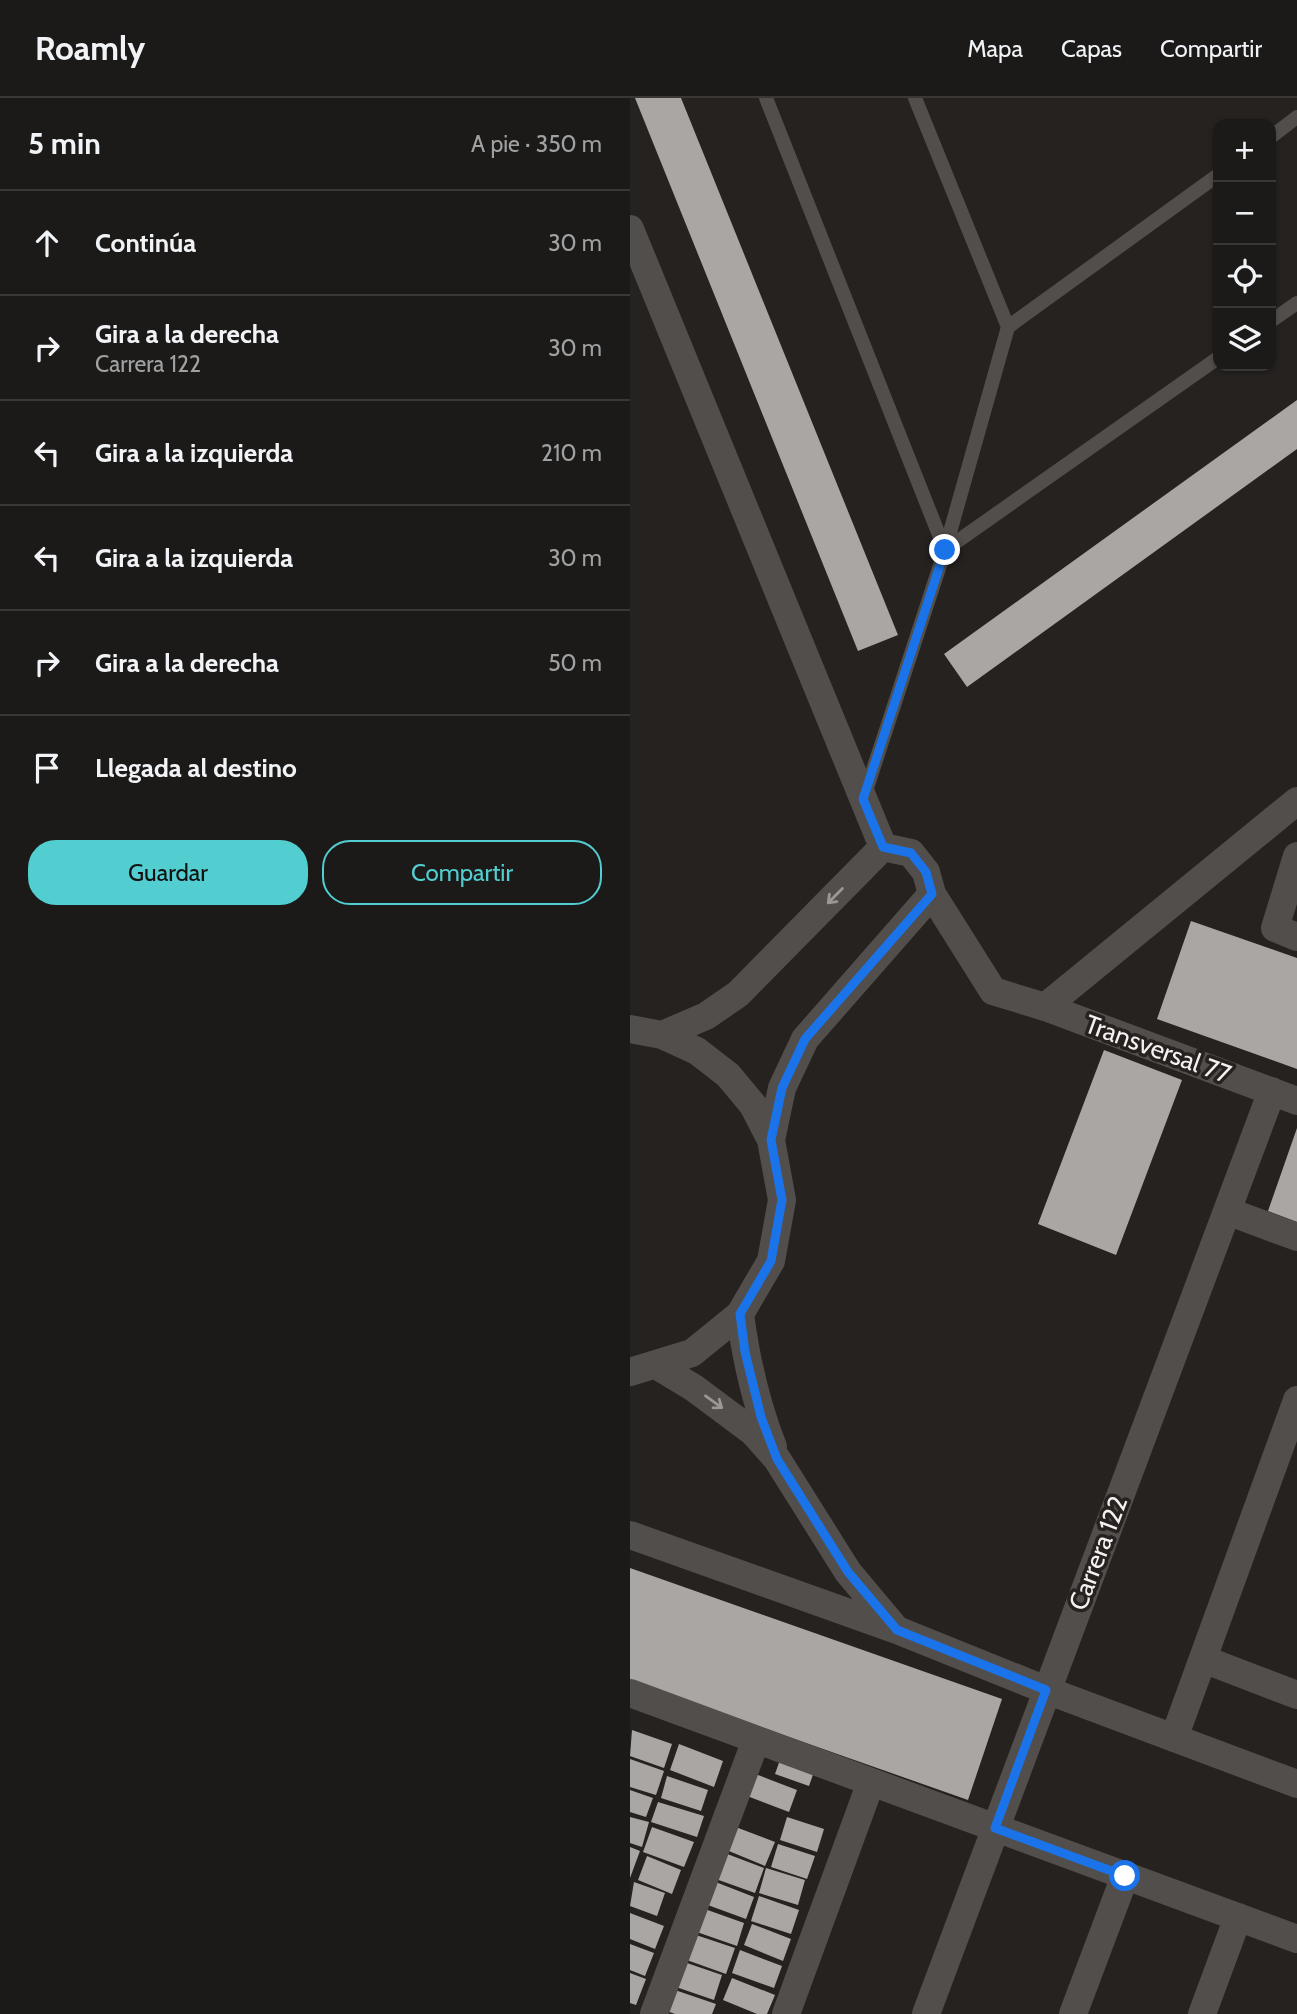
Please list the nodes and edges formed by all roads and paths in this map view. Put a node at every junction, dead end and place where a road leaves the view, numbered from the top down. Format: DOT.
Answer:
graph roads {
  1 [pos="766,98"];
  2 [pos="915,98"];
  3 [pos="1297,117"];
  4 [pos="1276,132"];
  5 [pos="1213,178"];
  6 [pos="630,229"];
  7 [pos="1297,303"];
  8 [pos="1276,318"];
  9 [pos="1008,327"];
  10 [pos="1213,362"];
  11 [pos="945,550"];
  12 [pos="863,799"];
  13 [pos="1297,801"];
  14 [pos="883,847"];
  15 [pos="1297,856"];
  16 [pos="932,894"];
  17 [pos="1286,932"];
  18 [pos="1045,1007"];
  19 [pos="630,1029"];
  20 [pos="662,1035"];
  21 [pos="1284,1096"];
  22 [pos="771,1140"];
  23 [pos="1227,1211"];
  24 [pos="1297,1237"];
  25 [pos="740,1314"];
  26 [pos="638,1371"];
  27 [pos="1297,1400"];
  28 [pos="777,1459"];
  29 [pos="630,1535"];
  30 [pos="897,1630"];
  31 [pos="1203,1659"];
  32 [pos="1046,1690"];
  33 [pos="1297,1695"];
  34 [pos="632,1702"];
  35 [pos="1174,1738"];
  36 [pos="756,1740"];
  37 [pos="871,1782"];
  38 [pos="1297,1784"];
  39 [pos="995,1828"];
  40 [pos="1125,1876"];
  41 [pos="1238,1917"];
  42 [pos="1297,1939"];
  43 [pos="654,2014"];
  44 [pos="786,2014"];
  45 [pos="926,2014"];
  46 [pos="1073,2014"];
  47 [pos="1202,2014"];
  1 -- 11 [label="lane"];
  2 -- 9 [label="lane"];
  3 -- 4 [label="lane"];
  5 -- 9 [label="lane"];
  6 -- 12 [label="street"];
  7 -- 8 [label="lane"];
  9 -- 11 [label="lane"];
  10 -- 11 [label="lane"];
  11 -- 12 [label="lane"];
  12 -- 14 [label="street"];
  13 -- 18 [label="street"];
  14 -- 16 [label="street, Transversal 77"];
  14 -- 20 [label="street, one-way"];
  15 -- 17 [label="street"];
  16 -- 18 [label="street, Transversal 77"];
  16 -- 22 [label="street"];
  18 -- 21 [label="street, Transversal 77"];
  19 -- 20 [label="street"];
  20 -- 22 [label="street"];
  21 -- 23 [label="street, Carrera 122"];
  22 -- 25 [label="street"];
  23 -- 24 [label="street"];
  23 -- 32 [label="street, Carrera 122"];
  25 -- 26 [label="street"];
  25 -- 28 [label="street"];
  26 -- 28 [label="street, one-way"];
  27 -- 31 [label="street"];
  28 -- 30 [label="street"];
  29 -- 30 [label="street"];
  30 -- 32 [label="street"];
  31 -- 33 [label="street"];
  31 -- 35 [label="street"];
  32 -- 35 [label="street"];
  32 -- 39 [label="street, Carrera 122"];
  34 -- 36 [label="street"];
  35 -- 38 [label="street"];
  36 -- 37 [label="street"];
  36 -- 43 [label="street"];
  37 -- 39 [label="street"];
  37 -- 44 [label="street"];
  39 -- 40 [label="street"];
  39 -- 45 [label="street, Carrera 122"];
  40 -- 41 [label="street"];
  40 -- 46 [label="street"];
  41 -- 42 [label="street"];
  41 -- 47 [label="street"];
}
